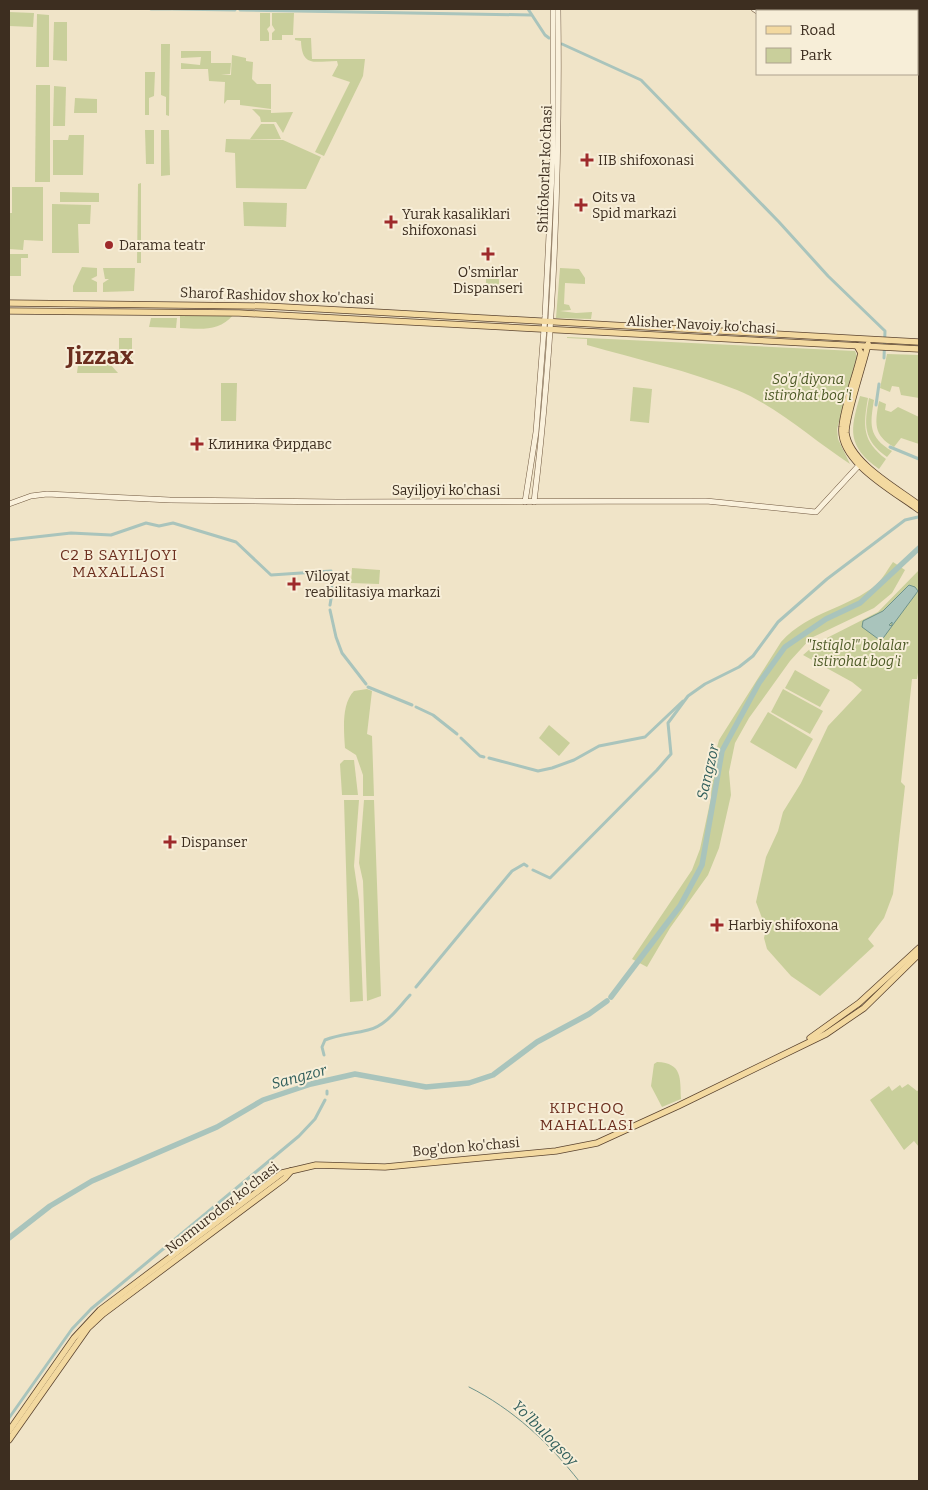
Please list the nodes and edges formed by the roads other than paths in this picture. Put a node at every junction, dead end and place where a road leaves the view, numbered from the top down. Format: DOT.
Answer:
graph roads {
  1 [pos="553,9"];
  2 [pos="558,9"];
  3 [pos="9,304"];
  4 [pos="24,304"];
  5 [pos="337,310"];
  6 [pos="9,311"];
  7 [pos="24,311"];
  8 [pos="334,318"];
  9 [pos="545,327"];
  10 [pos="857,339"];
  11 [pos="869,339"];
  12 [pos="919,342"];
  13 [pos="863,346"];
  14 [pos="919,349"];
  15 [pos="864,353"];
  16 [pos="860,464"];
  17 [pos="525,502"];
  18 [pos="534,502"];
  19 [pos="9,504"];
  20 [pos="919,505"];
  21 [pos="919,510"];
  22 [pos="919,950"];
  23 [pos="291,1171"];
  24 [pos="9,1431"];
  25 [pos="9,1440"];
  1 -- 9 [label="main road, Shifokorlar ko'chasi"];
  2 -- 9 [label="main road, Shifokorlar ko'chasi"];
  3 -- 4 [label="main road, Sharof Rashidov shox ko'chasi"];
  4 -- 5 [label="main road, Sharof Rashidov shox ko'chasi"];
  4 -- 7 [label="main road"];
  5 -- 8 [label="main road"];
  5 -- 9 [label="main road, Sharof Rashidov shox ko'chasi"];
  6 -- 7 [label="main road, Sharof Rashidov shox ko'chasi"];
  7 -- 8 [label="main road, Sharof Rashidov shox ko'chasi"];
  8 -- 9 [label="main road, Sharof Rashidov shox ko'chasi"];
  9 -- 10 [label="main road, Alisher Navoiy ko'chasi"];
  9 -- 13 [label="main road, Alisher Navoiy ko'chasi"];
  9 -- 17 [label="main road"];
  9 -- 18 [label="main road"];
  10 -- 11 [label="main road, Alisher Navoiy ko'chasi"];
  10 -- 13 [label="main road"];
  11 -- 12 [label="main road, Alisher Navoiy ko'chasi"];
  11 -- 13 [label="main road"];
  13 -- 14 [label="main road, Alisher Navoiy ko'chasi"];
  13 -- 15 [label="main road"];
  13 -- 15 [label="main road"];
  15 -- 16 [label="main road"];
  16 -- 18 [label="main road, Sayiljoyi ko'chasi"];
  16 -- 20 [label="main road"];
  16 -- 21 [label="main road"];
  17 -- 18 [label="main road, Sayiljoyi ko'chasi"];
  17 -- 19 [label="main road, Sayiljoyi ko'chasi"];
  22 -- 23 [label="main road, Bog'don ko'chasi"];
  23 -- 24 [label="main road, Normurodov ko'chasi"];
  23 -- 25 [label="main road, Normurodov ko'chasi"];
}
